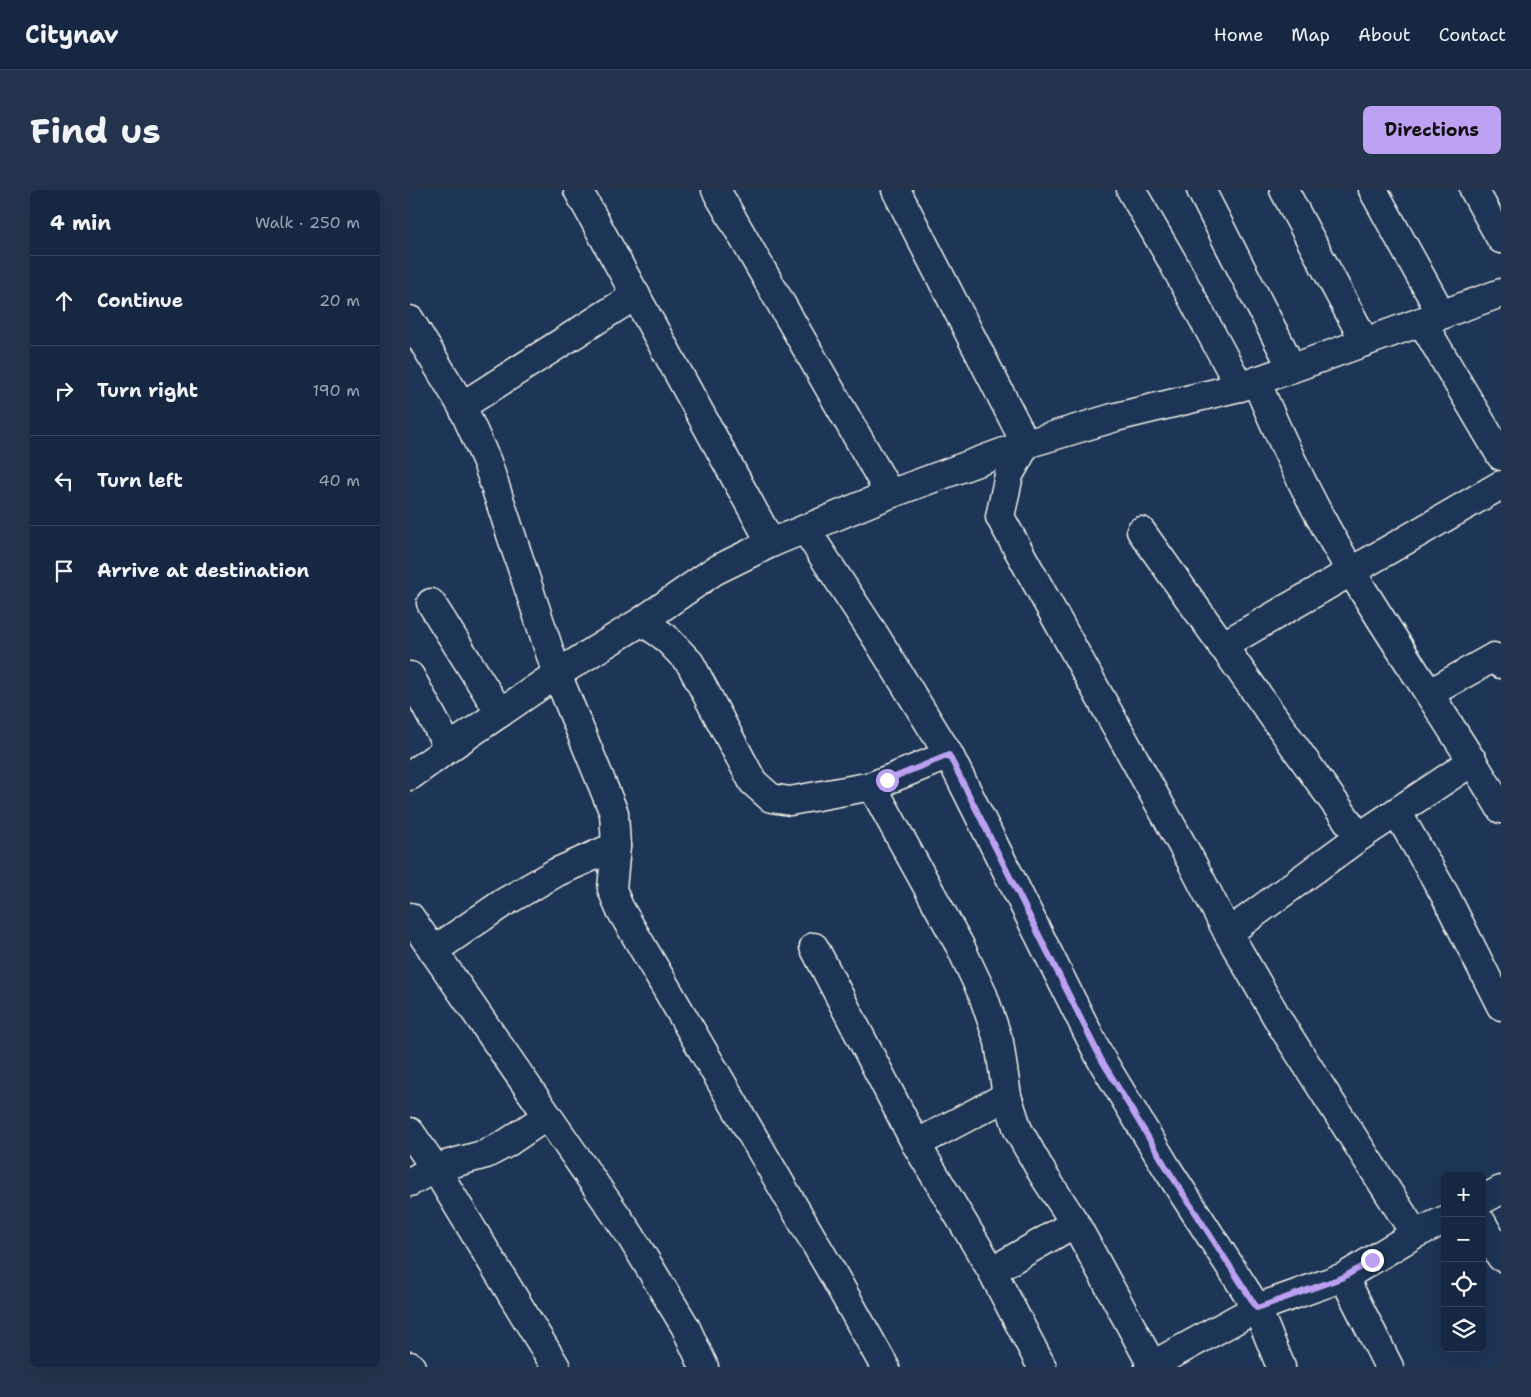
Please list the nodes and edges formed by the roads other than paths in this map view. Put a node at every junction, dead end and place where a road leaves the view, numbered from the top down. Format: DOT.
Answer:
graph roads {
  1 [pos="578,190"];
  2 [pos="716,190"];
  3 [pos="896,190"];
  4 [pos="1131,190"];
  5 [pos="1202,190"];
  6 [pos="1284,190"];
  7 [pos="1373,190"];
  8 [pos="1474,190"];
  9 [pos="1501,239"];
  10 [pos="1501,292"];
  11 [pos="636,295"];
  12 [pos="1432,318"];
  13 [pos="410,320"];
  14 [pos="1364,342"];
  15 [pos="1292,368"];
  16 [pos="1248,384"];
  17 [pos="462,406"];
  18 [pos="1026,444"];
  19 [pos="1501,456"];
  20 [pos="1501,485"];
  21 [pos="890,494"];
  22 [pos="806,530"];
  23 [pos="1141,531"];
  24 [pos="771,543"];
  25 [pos="1351,571"];
  26 [pos="431,603"];
  27 [pos="642,621"];
  28 [pos="1222,646"];
  29 [pos="1501,664"];
  30 [pos="557,674"];
  31 [pos="410,676"];
  32 [pos="1430,693"];
  33 [pos="500,713"];
  34 [pos="449,748"];
  35 [pos="949,755"];
  36 [pos="1474,761"];
  37 [pos="410,776"];
  38 [pos="872,786"];
  39 [pos="1501,809"];
  40 [pos="1397,812"];
  41 [pos="1359,837"];
  42 [pos="616,846"];
  43 [pos="410,916"];
  44 [pos="1228,933"];
  45 [pos="814,947"];
  46 [pos="433,951"];
  47 [pos="1501,1006"];
  48 [pos="1007,1096"];
  49 [pos="547,1116"];
  50 [pos="410,1132"];
  51 [pos="916,1144"];
  52 [pos="435,1168"];
  53 [pos="410,1182"];
  54 [pos="1501,1190"];
  55 [pos="1486,1198"];
  56 [pos="1441,1222"];
  57 [pos="1075,1223"];
  58 [pos="1486,1231"];
  59 [pos="1415,1234"];
  60 [pos="1501,1257"];
  61 [pos="992,1271"];
  62 [pos="1344,1277"];
  63 [pos="1257,1308"];
  64 [pos="1151,1366"];
  65 [pos="556,1367"];
  66 [pos="704,1367"];
  67 [pos="885,1367"];
  68 [pos="1042,1367"];
  69 [pos="1282,1367"];
  70 [pos="1389,1367"];
  1 -- 11 [label="street"];
  2 -- 21 [label="street"];
  3 -- 18 [label="street"];
  4 -- 16 [label="street"];
  5 -- 15 [label="street"];
  6 -- 14 [label="street"];
  7 -- 12 [label="street"];
  8 -- 9 [label="street"];
  10 -- 12 [label="street"];
  11 -- 17 [label="street"];
  11 -- 24 [label="street"];
  12 -- 14 [label="street"];
  12 -- 19 [label="street"];
  13 -- 17 [label="street"];
  14 -- 15 [label="street"];
  15 -- 16 [label="street"];
  16 -- 18 [label="street"];
  16 -- 25 [label="street"];
  17 -- 30 [label="street"];
  18 -- 21 [label="street"];
  18 -- 44 [label="street"];
  20 -- 25 [label="street"];
  21 -- 22 [label="street"];
  22 -- 24 [label="street"];
  22 -- 35 [label="street"];
  23 -- 28 [label="street"];
  24 -- 27 [label="street"];
  25 -- 28 [label="street"];
  25 -- 32 [label="street"];
  26 -- 33 [label="street"];
  27 -- 30 [label="street"];
  27 -- 38 [label="street"];
  28 -- 41 [label="street"];
  29 -- 32 [label="street"];
  30 -- 33 [label="street"];
  30 -- 42 [label="street"];
  31 -- 34 [label="street"];
  32 -- 36 [label="street"];
  33 -- 34 [label="street"];
  34 -- 37 [label="street"];
  35 -- 38 [label="street"];
  35 -- 63 [label="street"];
  36 -- 39 [label="street"];
  36 -- 40 [label="street"];
  38 -- 48 [label="street"];
  40 -- 41 [label="street"];
  40 -- 47 [label="street"];
  41 -- 44 [label="street"];
  42 -- 46 [label="street"];
  42 -- 67 [label="street"];
  43 -- 46 [label="street"];
  44 -- 59 [label="street"];
  45 -- 51 [label="street"];
  46 -- 49 [label="street"];
  48 -- 51 [label="street"];
  48 -- 57 [label="street"];
  49 -- 52 [label="street"];
  49 -- 66 [label="street"];
  50 -- 52 [label="street"];
  51 -- 61 [label="street"];
  52 -- 53 [label="street"];
  52 -- 65 [label="street"];
  54 -- 55 [label="street"];
  56 -- 59 [label="street"];
  57 -- 61 [label="street"];
  57 -- 64 [label="street"];
  58 -- 60 [label="street"];
  59 -- 62 [label="street"];
  61 -- 68 [label="street"];
  62 -- 63 [label="street"];
  62 -- 70 [label="street"];
  63 -- 64 [label="street"];
  63 -- 69 [label="street"];
}
